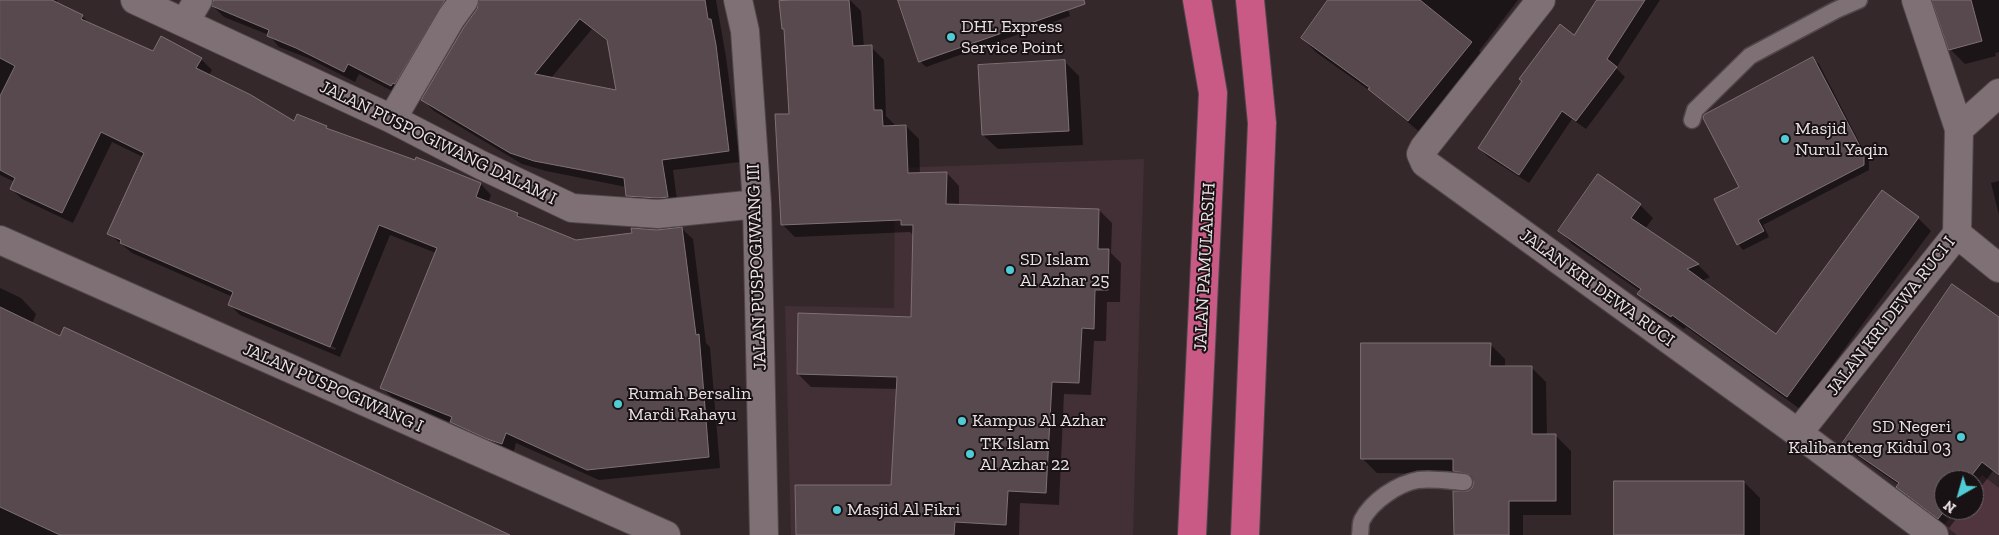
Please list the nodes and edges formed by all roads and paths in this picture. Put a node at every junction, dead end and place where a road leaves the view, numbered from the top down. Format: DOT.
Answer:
graph roads {
  1 [pos="135,0"];
  2 [pos="464,0"];
  3 [pos="738,0"];
  4 [pos="1196,0"];
  5 [pos="1250,0"];
  6 [pos="1541,0"];
  7 [pos="1859,0"];
  8 [pos="1916,0"];
  9 [pos="192,11"];
  10 [pos="1999,93"];
  11 [pos="392,119"];
  12 [pos="1692,120"];
  13 [pos="1959,129"];
  14 [pos="757,204"];
  15 [pos="1957,234"];
  16 [pos="0,240"];
  17 [pos="1999,268"];
  18 [pos="1798,433"];
  19 [pos="1464,482"];
  20 [pos="666,535"];
  21 [pos="764,535"];
  22 [pos="1192,535"];
  23 [pos="1246,535"];
  24 [pos="1360,535"];
  25 [pos="1934,535"];
  1 -- 9 [label="street, JALAN PUSPOGIWANG DALAM I"];
  2 -- 11 [label="street"];
  3 -- 14 [label="street, JALAN PUSPOGIWANG III"];
  4 -- 22 [label="highway, JALAN PAMULARSIH"];
  5 -- 23 [label="highway"];
  6 -- 18 [label="street, JALAN KRI DEWA RUCI"];
  7 -- 12 [label="lane"];
  8 -- 13 [label="street, JALAN KRI DEWA RUCI I"];
  9 -- 11 [label="street, JALAN PUSPOGIWANG DALAM I"];
  10 -- 13 [label="street"];
  11 -- 14 [label="street, JALAN PUSPOGIWANG DALAM I"];
  13 -- 15 [label="street, JALAN KRI DEWA RUCI I"];
  14 -- 21 [label="street, JALAN PUSPOGIWANG III"];
  15 -- 17 [label="street"];
  15 -- 18 [label="street, JALAN KRI DEWA RUCI I"];
  16 -- 20 [label="street, JALAN PUSPOGIWANG I"];
  18 -- 25 [label="street, JALAN KRI DEWA RUCI"];
  19 -- 24 [label="lane"];
}
